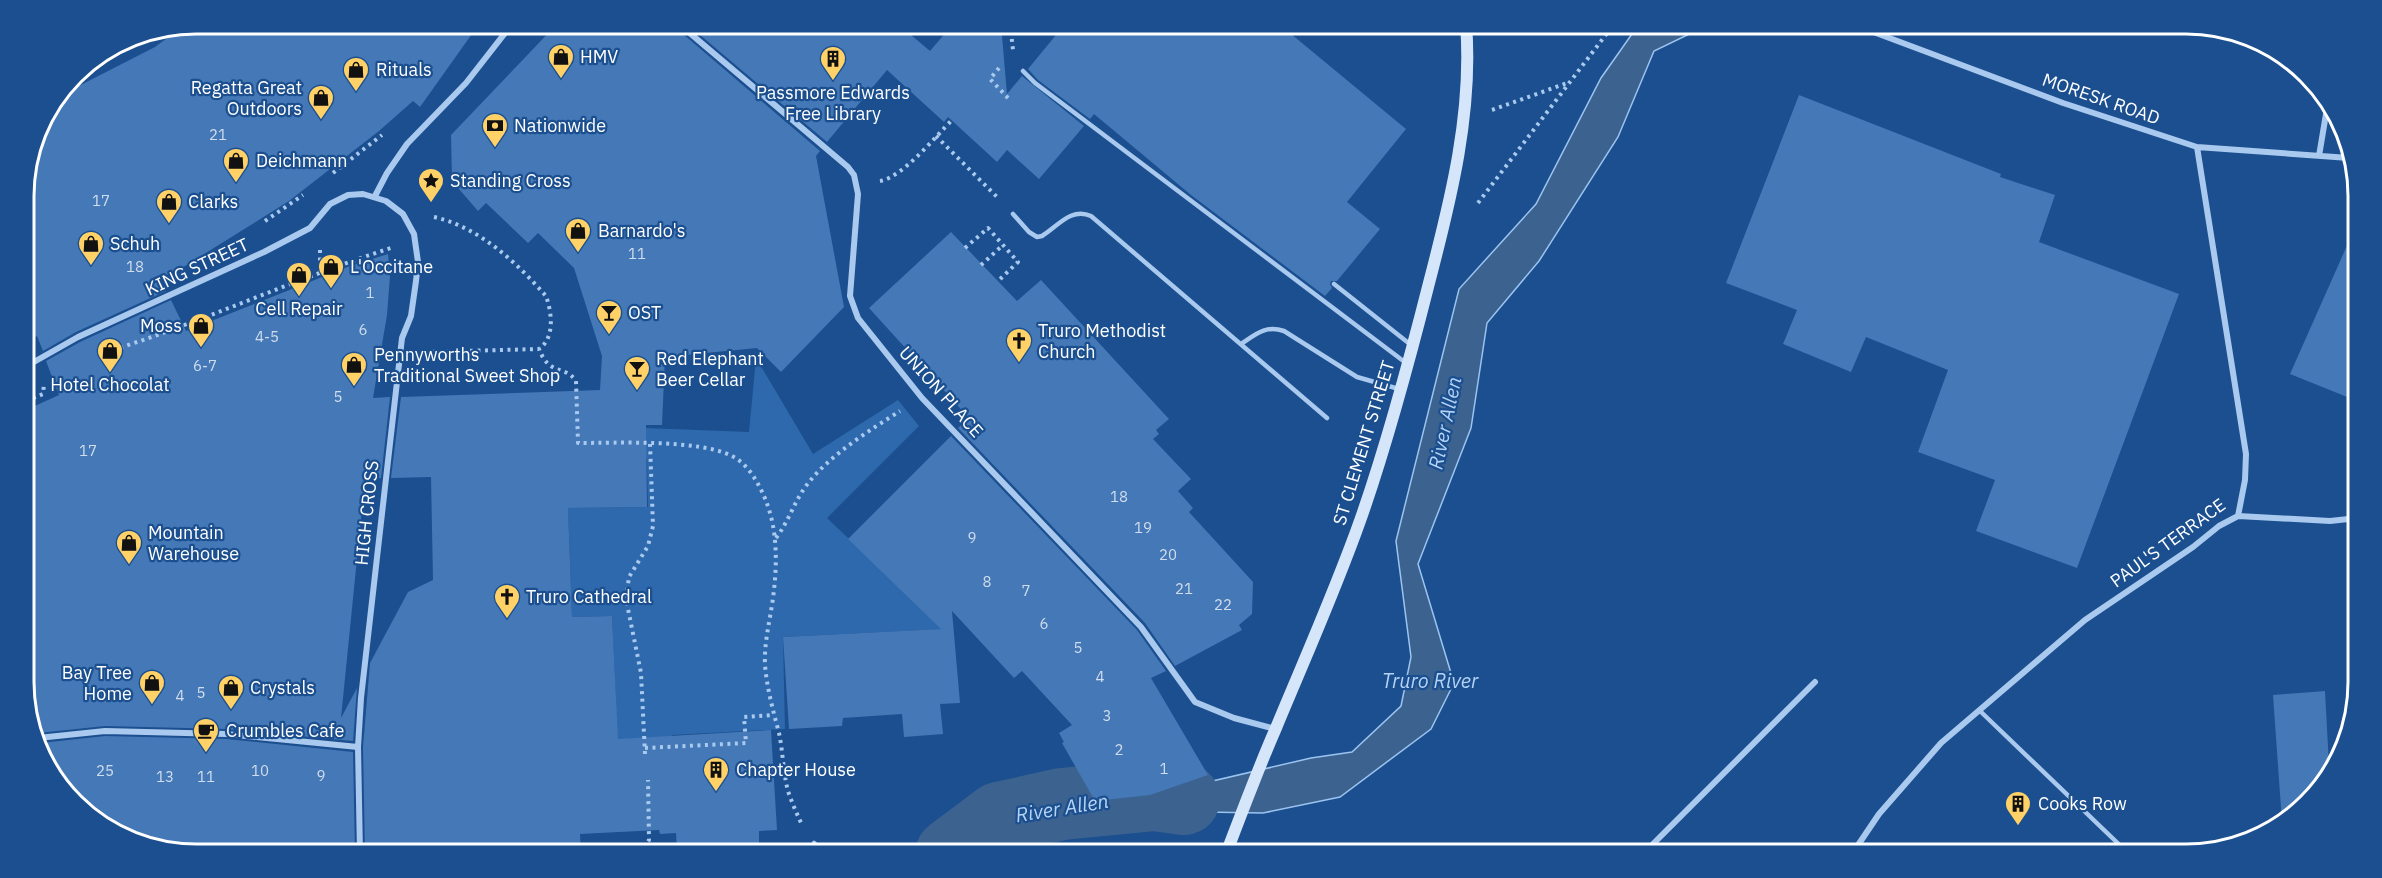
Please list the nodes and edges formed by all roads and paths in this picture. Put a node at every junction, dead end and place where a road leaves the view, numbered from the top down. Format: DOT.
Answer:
graph roads {
  1 [pos="1466,34"];
  2 [pos="1606,34"];
  3 [pos="1879,34"];
  4 [pos="504,35"];
  5 [pos="692,35"];
  6 [pos="1023,71"];
  7 [pos="1570,81"];
  8 [pos="2326,115"];
  9 [pos="952,120"];
  10 [pos="1463,120"];
  11 [pos="390,128"];
  12 [pos="936,136"];
  13 [pos="2197,147"];
  14 [pos="2319,156"];
  15 [pos="2343,158"];
  16 [pos="854,176"];
  17 [pos="328,177"];
  18 [pos="311,190"];
  19 [pos="375,196"];
  20 [pos="1471,212"];
  21 [pos="403,214"];
  22 [pos="1013,214"];
  23 [pos="265,222"];
  24 [pos="389,240"];
  25 [pos="321,245"];
  26 [pos="1003,245"];
  27 [pos="965,248"];
  28 [pos="981,265"];
  29 [pos="320,273"];
  30 [pos="996,282"];
  31 [pos="1334,284"];
  32 [pos="1241,344"];
  33 [pos="1413,347"];
  34 [pos="539,349"];
  35 [pos="108,352"];
  36 [pos="400,352"];
  37 [pos="35,361"];
  38 [pos="1408,364"];
  39 [pos="43,380"];
  40 [pos="1401,390"];
  41 [pos="35,397"];
  42 [pos="922,398"];
  43 [pos="1327,418"];
  44 [pos="650,443"];
  45 [pos="2238,516"];
  46 [pos="2347,519"];
  47 [pos="776,538"];
  48 [pos="1815,682"];
  49 [pos="1979,710"];
  50 [pos="773,715"];
  51 [pos="1275,729"];
  52 [pos="44,737"];
  53 [pos="358,747"];
  54 [pos="645,748"];
  55 [pos="645,754"];
  56 [pos="648,780"];
  57 [pos="814,843"];
  58 [pos="1230,843"];
  59 [pos="1654,843"];
  60 [pos="1859,843"];
  61 [pos="2118,843"];
  62 [pos="360,844"];
  63 [pos="647,844"];
  1 -- 10 [label="main road, ST CLEMENT STREET"];
  2 -- 7 [label="path"];
  3 -- 13 [label="street, MORESK ROAD"];
  4 -- 19 [label="street"];
  5 -- 16 [label="street, UNION PLACE"];
  6 -- 38 [label="lane"];
  7 -- 10 [label="path"];
  7 -- 20 [label="path"];
  8 -- 14 [label="street"];
  9 -- 12 [label="path"];
  10 -- 33 [label="main road, ST CLEMENT STREET"];
  11 -- 17 [label="path"];
  12 -- 16 [label="path"];
  12 -- 22 [label="path"];
  13 -- 14 [label="street, MORESK ROAD"];
  13 -- 45 [label="street, PAUL'S TERRACE"];
  14 -- 15 [label="street, MORESK ROAD"];
  16 -- 42 [label="street, UNION PLACE"];
  18 -- 23 [label="path"];
  19 -- 21 [label="street"];
  19 -- 37 [label="street, KING STREET"];
  21 -- 34 [label="path"];
  21 -- 36 [label="street, HIGH CROSS"];
  22 -- 32 [label="lane"];
  24 -- 29 [label="path"];
  25 -- 29 [label="path"];
  26 -- 27 [label="path"];
  26 -- 28 [label="path"];
  26 -- 30 [label="path"];
  29 -- 35 [label="path"];
  31 -- 33 [label="lane"];
  32 -- 40 [label="lane"];
  32 -- 43 [label="lane"];
  33 -- 38 [label="main road, ST CLEMENT STREET"];
  34 -- 36 [label="path"];
  34 -- 44 [label="path"];
  36 -- 53 [label="street, HIGH CROSS"];
  38 -- 40 [label="main road, ST CLEMENT STREET"];
  39 -- 41 [label="path"];
  40 -- 51 [label="main road, ST CLEMENT STREET"];
  42 -- 47 [label="path"];
  42 -- 51 [label="street, UNION PLACE"];
  44 -- 47 [label="path"];
  44 -- 54 [label="path"];
  45 -- 46 [label="street"];
  45 -- 49 [label="street, PAUL'S TERRACE"];
  47 -- 50 [label="path"];
  48 -- 59 [label="street"];
  49 -- 60 [label="street, PAUL'S TERRACE"];
  49 -- 61 [label="lane"];
  50 -- 54 [label="path"];
  50 -- 57 [label="path"];
  51 -- 58 [label="main road, ST CLEMENT STREET"];
  52 -- 53 [label="street"];
  53 -- 62 [label="street, HIGH CROSS"];
  54 -- 55 [label="path"];
  56 -- 63 [label="path"];
}
